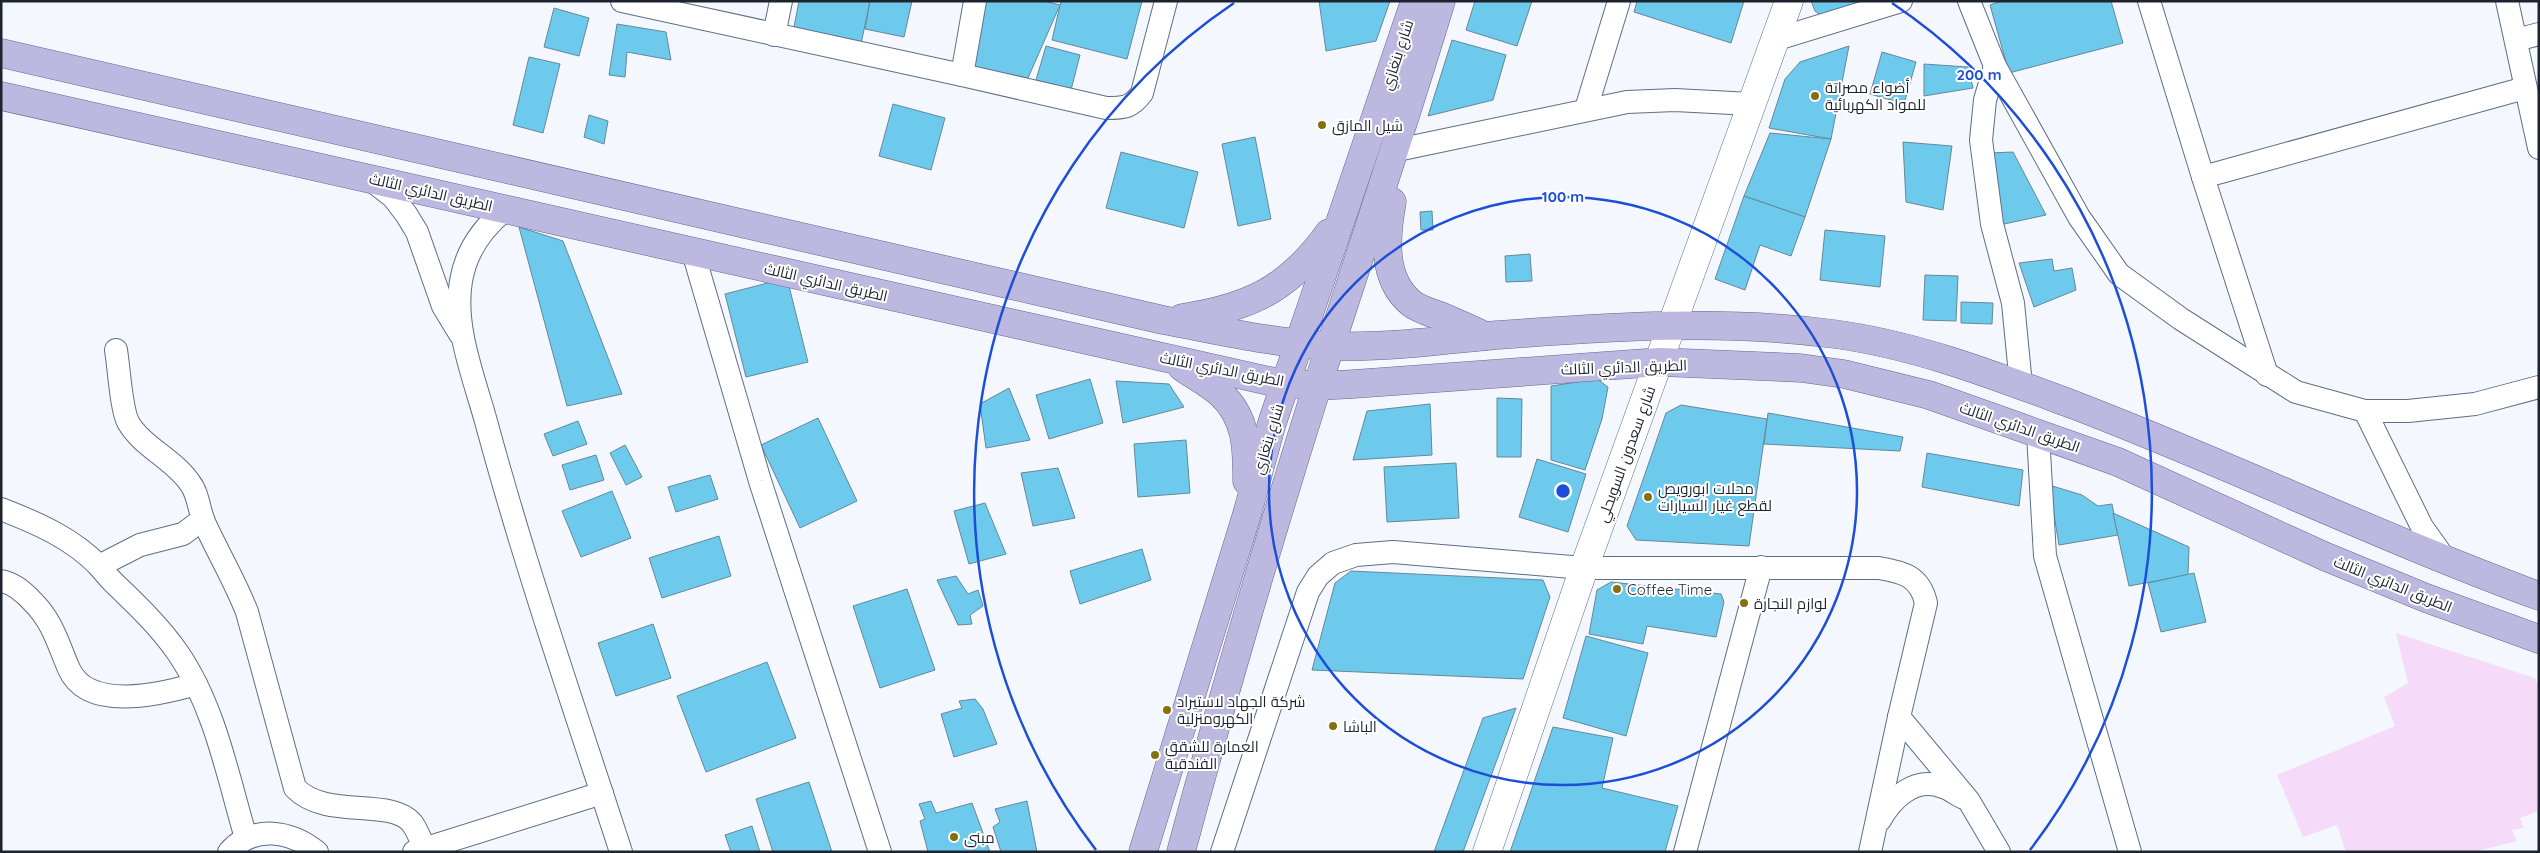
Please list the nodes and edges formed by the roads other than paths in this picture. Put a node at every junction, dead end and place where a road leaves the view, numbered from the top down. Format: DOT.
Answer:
graph roads {
  1 [pos="622,1"];
  2 [pos="781,1"];
  3 [pos="976,1"];
  4 [pos="1166,1"];
  5 [pos="1415,1"];
  6 [pos="1441,1"];
  7 [pos="1619,1"];
  8 [pos="1789,1"];
  9 [pos="1902,1"];
  10 [pos="1969,1"];
  11 [pos="2149,1"];
  12 [pos="2507,1"];
  13 [pos="2539,34"];
  14 [pos="774,35"];
  15 [pos="1774,40"];
  16 [pos="2516,40"];
  17 [pos="1,52"];
  18 [pos="1995,66"];
  19 [pos="962,75"];
  20 [pos="2525,88"];
  21 [pos="1,96"];
  22 [pos="1750,104"];
  23 [pos="1586,109"];
  24 [pos="1406,119"];
  25 [pos="2539,148"];
  26 [pos="1402,149"];
  27 [pos="368,176"];
  28 [pos="2203,176"];
  29 [pos="506,209"];
  30 [pos="1345,211"];
  31 [pos="693,252"];
  32 [pos="1163,320"];
  33 [pos="1674,324"];
  34 [pos="1486,336"];
  35 [pos="464,338"];
  36 [pos="1299,342"];
  37 [pos="1331,346"];
  38 [pos="116,350"];
  39 [pos="1171,359"];
  40 [pos="1660,362"];
  41 [pos="2267,375"];
  42 [pos="1285,382"];
  43 [pos="2021,385"];
  44 [pos="1318,386"];
  45 [pos="2539,387"];
  46 [pos="2364,412"];
  47 [pos="2038,434"];
  48 [pos="1,509"];
  49 [pos="1247,514"];
  50 [pos="203,519"];
  51 [pos="2447,562"];
  52 [pos="99,566"];
  53 [pos="1762,567"];
  54 [pos="1584,568"];
  55 [pos="1,581"];
  56 [pos="2539,596"];
  57 [pos="2537,642"];
  58 [pos="196,684"];
  59 [pos="1899,717"];
  60 [pos="602,793"];
  61 [pos="1969,801"];
  62 [pos="1874,830"];
  63 [pos="238,845"];
  64 [pos="419,850"];
  65 [pos="317,852"];
  66 [pos="621,852"];
  67 [pos="880,852"];
  68 [pos="1143,852"];
  69 [pos="1181,852"];
  70 [pos="1222,852"];
  71 [pos="1487,852"];
  72 [pos="1685,852"];
  73 [pos="1870,852"];
  74 [pos="1999,852"];
  75 [pos="2130,852"];
  1 -- 14 [label="street"];
  2 -- 14 [label="street"];
  3 -- 19 [label="street"];
  4 -- 19 [label="street"];
  5 -- 30 [label="main road, شارع بنغازي"];
  6 -- 24 [label="main road, شارع بنغازي"];
  7 -- 23 [label="street"];
  8 -- 15 [label="main road, شارع سعدون السويحلي"];
  9 -- 15 [label="street"];
  10 -- 18 [label="street"];
  11 -- 28 [label="street"];
  12 -- 16 [label="street"];
  13 -- 16 [label="street"];
  14 -- 19 [label="street"];
  15 -- 22 [label="main road, شارع سعدون السويحلي"];
  16 -- 20 [label="street"];
  17 -- 32 [label="main road"];
  18 -- 41 [label="street"];
  18 -- 43 [label="street"];
  20 -- 25 [label="street"];
  20 -- 28 [label="street"];
  21 -- 27 [label="main road, الطريق الدائري الثالث"];
  22 -- 23 [label="street"];
  22 -- 33 [label="main road, شارع سعدون السويحلي"];
  23 -- 26 [label="street"];
  24 -- 26 [label="main road"];
  24 -- 37 [label="main road, شارع بنغازي"];
  26 -- 34 [label="main road"];
  27 -- 29 [label="main road, الطريق الدائري الثالث"];
  27 -- 35 [label="street"];
  28 -- 41 [label="street"];
  29 -- 31 [label="main road, الطريق الدائري الثالث"];
  29 -- 35 [label="street"];
  30 -- 32 [label="main road"];
  30 -- 36 [label="main road, شارع بنغازي"];
  31 -- 39 [label="main road, الطريق الدائري الثالث"];
  31 -- 67 [label="street"];
  32 -- 36 [label="main road"];
  33 -- 34 [label="main road"];
  33 -- 40 [label="main road, شارع سعدون السويحلي"];
  33 -- 43 [label="main road"];
  34 -- 37 [label="main road"];
  35 -- 60 [label="street"];
  36 -- 37 [label="main road"];
  36 -- 42 [label="main road, شارع بنغازي"];
  37 -- 44 [label="main road, شارع بنغازي"];
  38 -- 50 [label="street"];
  39 -- 42 [label="main road, الطريق الدائري الثالث"];
  39 -- 49 [label="main road"];
  40 -- 44 [label="main road, الطريق الدائري الثالث"];
  40 -- 47 [label="main road, الطريق الدائري الثالث"];
  40 -- 54 [label="main road, شارع سعدون السويحلي"];
  41 -- 46 [label="street"];
  42 -- 44 [label="main road, الطريق الدائري الثالث"];
  42 -- 49 [label="main road, شارع بنغازي"];
  43 -- 51 [label="main road"];
  44 -- 69 [label="main road, شارع بنغازي"];
  45 -- 46 [label="street"];
  46 -- 51 [label="street"];
  47 -- 57 [label="main road, الطريق الدائري الثالث"];
  47 -- 75 [label="street"];
  48 -- 52 [label="street"];
  49 -- 68 [label="main road, شارع بنغازي"];
  50 -- 52 [label="street"];
  50 -- 64 [label="street"];
  51 -- 56 [label="main road"];
  52 -- 58 [label="street"];
  53 -- 54 [label="street"];
  53 -- 59 [label="street"];
  53 -- 72 [label="street"];
  54 -- 70 [label="street"];
  54 -- 71 [label="main road, شارع سعدون السويحلي"];
  55 -- 58 [label="street"];
  58 -- 63 [label="street"];
  59 -- 61 [label="street"];
  59 -- 62 [label="street"];
  60 -- 64 [label="street"];
  60 -- 66 [label="street"];
  61 -- 62 [label="street"];
  61 -- 74 [label="street"];
  62 -- 73 [label="street"];
  63 -- 65 [label="street"];
}
